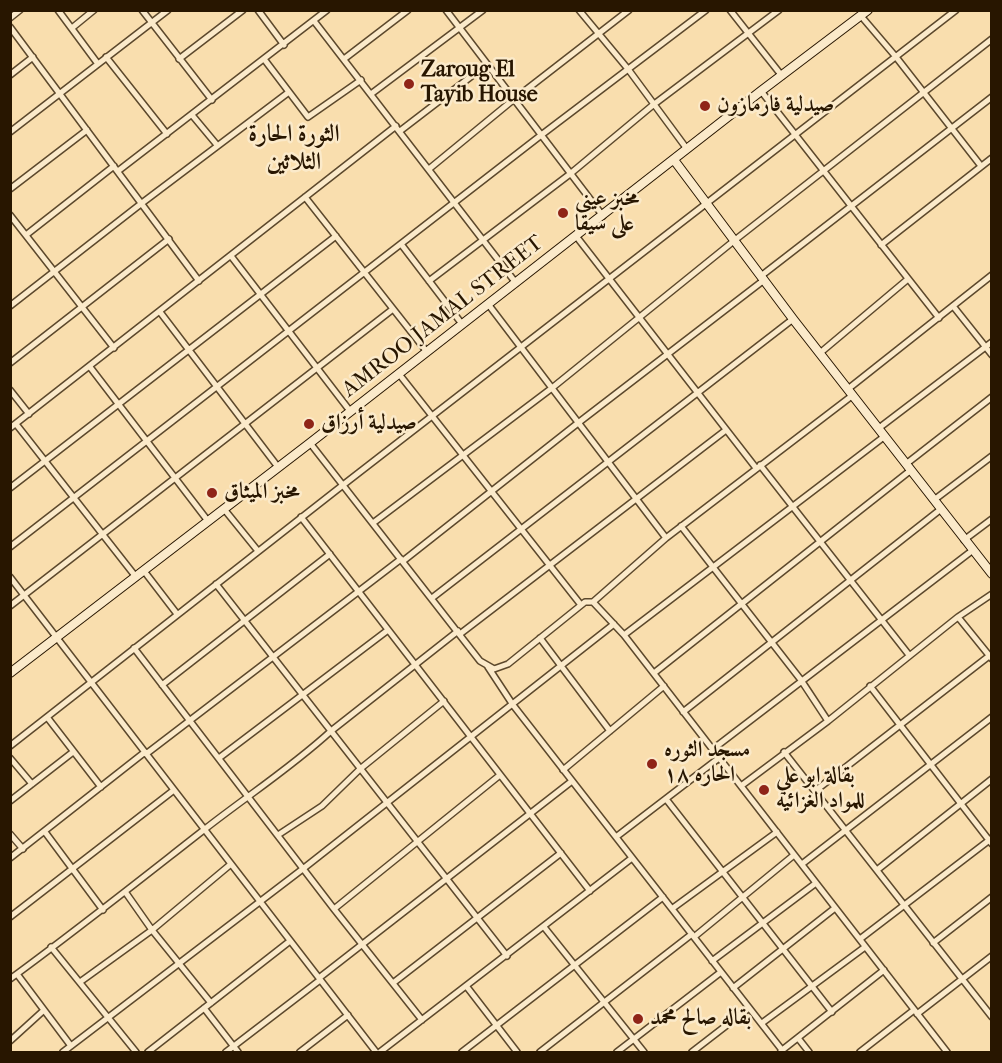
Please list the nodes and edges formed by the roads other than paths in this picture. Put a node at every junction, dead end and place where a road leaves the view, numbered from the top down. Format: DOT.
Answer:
graph roads {
  1 [pos="20,10"];
  2 [pos="58,10"];
  3 [pos="94,10"];
  4 [pos="142,10"];
  5 [pos="168,10"];
  6 [pos="243,10"];
  7 [pos="258,10"];
  8 [pos="327,10"];
  9 [pos="408,10"];
  10 [pos="446,10"];
  11 [pos="483,10"];
  12 [pos="579,10"];
  13 [pos="629,10"];
  14 [pos="706,10"];
  15 [pos="730,10"];
  16 [pos="779,10"];
  17 [pos="868,10"];
  18 [pos="956,10"];
  19 [pos="861,16"];
  20 [pos="10,18"];
  21 [pos="314,21"];
  22 [pos="151,23"];
  23 [pos="10,27"];
  24 [pos="72,28"];
  25 [pos="460,29"];
  26 [pos="598,34"];
  27 [pos="749,34"];
  28 [pos="992,39"];
  29 [pos="284,45"];
  30 [pos="33,57"];
  31 [pos="106,57"];
  32 [pos="896,57"];
  33 [pos="179,59"];
  34 [pos="264,59"];
  35 [pos="344,59"];
  36 [pos="98,64"];
  37 [pos="486,65"];
  38 [pos="628,69"];
  39 [pos="10,75"];
  40 [pos="782,76"];
  41 [pos="361,80"];
  42 [pos="761,91"];
  43 [pos="289,92"];
  44 [pos="60,93"];
  45 [pos="923,93"];
  46 [pos="371,94"];
  47 [pos="992,97"];
  48 [pos="212,100"];
  49 [pos="513,100"];
  50 [pos="653,105"];
  51 [pos="192,115"];
  52 [pos="398,128"];
  53 [pos="951,129"];
  54 [pos="87,130"];
  55 [pos="10,132"];
  56 [pos="167,134"];
  57 [pos="795,135"];
  58 [pos="540,136"];
  59 [pos="217,145"];
  60 [pos="687,149"];
  61 [pos="992,158"];
  62 [pos="674,160"];
  63 [pos="981,166"];
  64 [pos="116,169"];
  65 [pos="429,169"];
  66 [pos="823,171"];
  67 [pos="570,174"];
  68 [pos="10,189"];
  69 [pos="305,197"];
  70 [pos="455,202"];
  71 [pos="141,203"];
  72 [pos="707,203"];
  73 [pos="852,207"];
  74 [pos="10,215"];
  75 [pos="603,216"];
  76 [pos="26,236"];
  77 [pos="336,236"];
  78 [pos="576,236"];
  79 [pos="169,239"];
  80 [pos="482,239"];
  81 [pos="735,240"];
  82 [pos="400,244"];
  83 [pos="881,245"];
  84 [pos="231,255"];
  85 [pos="54,272"];
  86 [pos="364,272"];
  87 [pos="992,275"];
  88 [pos="762,278"];
  89 [pos="609,279"];
  90 [pos="908,279"];
  91 [pos="429,280"];
  92 [pos="199,281"];
  93 [pos="516,283"];
  94 [pos="261,294"];
  95 [pos="488,304"];
  96 [pos="10,306"];
  97 [pos="953,306"];
  98 [pos="82,307"];
  99 [pos="393,309"];
  100 [pos="160,312"];
  101 [pos="639,317"];
  102 [pos="939,318"];
  103 [pos="793,319"];
  104 [pos="462,324"];
  105 [pos="289,330"];
  106 [pos="992,342"];
  107 [pos="521,347"];
  108 [pos="985,347"];
  109 [pos="114,348"];
  110 [pos="189,350"];
  111 [pos="427,352"];
  112 [pos="820,353"];
  113 [pos="667,354"];
  114 [pos="992,355"];
  115 [pos="10,363"];
  116 [pos="90,367"];
  117 [pos="316,368"];
  118 [pos="399,374"];
  119 [pos="217,387"];
  120 [pos="552,388"];
  121 [pos="10,390"];
  122 [pos="850,392"];
  123 [pos="697,393"];
  124 [pos="992,397"];
  125 [pos="119,404"];
  126 [pos="350,411"];
  127 [pos="29,414"];
  128 [pos="432,415"];
  129 [pos="578,423"];
  130 [pos="16,424"];
  131 [pos="245,424"];
  132 [pos="10,428"];
  133 [pos="879,428"];
  134 [pos="726,430"];
  135 [pos="885,436"];
  136 [pos="147,441"];
  137 [pos="310,443"];
  138 [pos="463,455"];
  139 [pos="992,456"];
  140 [pos="45,461"];
  141 [pos="608,462"];
  142 [pos="278,467"];
  143 [pos="758,467"];
  144 [pos="909,467"];
  145 [pos="176,478"];
  146 [pos="343,485"];
  147 [pos="10,488"];
  148 [pos="492,491"];
  149 [pos="74,497"];
  150 [pos="636,499"];
  151 [pos="934,500"];
  152 [pos="792,506"];
  153 [pos="225,509"];
  154 [pos="941,509"];
  155 [pos="301,517"];
  156 [pos="992,519"];
  157 [pos="208,521"];
  158 [pos="373,523"];
  159 [pos="681,526"];
  160 [pos="521,528"];
  161 [pos="101,535"];
  162 [pos="666,538"];
  163 [pos="964,540"];
  164 [pos="821,543"];
  165 [pos="10,547"];
  166 [pos="973,550"];
  167 [pos="258,551"];
  168 [pos="330,555"];
  169 [pos="402,560"];
  170 [pos="550,565"];
  171 [pos="713,567"];
  172 [pos="144,571"];
  173 [pos="992,574"];
  174 [pos="10,577"];
  175 [pos="136,577"];
  176 [pos="850,580"];
  177 [pos="216,584"];
  178 [pos="359,592"];
  179 [pos="992,594"];
  180 [pos="25,595"];
  181 [pos="432,598"];
  182 [pos="593,602"];
  183 [pos="742,604"];
  184 [pos="581,605"];
  185 [pos="10,606"];
  186 [pos="177,614"];
  187 [pos="958,617"];
  188 [pos="881,619"];
  189 [pos="245,621"];
  190 [pos="614,624"];
  191 [pos="388,630"];
  192 [pos="459,632"];
  193 [pos="624,635"];
  194 [pos="57,638"];
  195 [pos="540,638"];
  196 [pos="772,642"];
  197 [pos="134,648"];
  198 [pos="909,655"];
  199 [pos="273,657"];
  200 [pos="990,658"];
  201 [pos="415,665"];
  202 [pos="561,665"];
  203 [pos="488,667"];
  204 [pos="10,673"];
  205 [pos="654,673"];
  206 [pos="801,680"];
  207 [pos="91,682"];
  208 [pos="162,685"];
  209 [pos="664,686"];
  210 [pos="870,686"];
  211 [pos="303,695"];
  212 [pos="444,702"];
  213 [pos="513,705"];
  214 [pos="683,712"];
  215 [pos="47,717"];
  216 [pos="992,717"];
  217 [pos="190,721"];
  218 [pos="828,721"];
  219 [pos="900,725"];
  220 [pos="331,731"];
  221 [pos="610,731"];
  222 [pos="471,737"];
  223 [pos="10,746"];
  224 [pos="713,749"];
  225 [pos="73,752"];
  226 [pos="784,752"];
  227 [pos="146,753"];
  228 [pos="10,758"];
  229 [pos="219,758"];
  230 [pos="719,758"];
  231 [pos="930,765"];
  232 [pos="360,769"];
  233 [pos="563,770"];
  234 [pos="500,775"];
  235 [pos="992,779"];
  236 [pos="572,781"];
  237 [pos="32,784"];
  238 [pos="741,786"];
  239 [pos="101,787"];
  240 [pos="174,790"];
  241 [pos="815,791"];
  242 [pos="248,796"];
  243 [pos="666,799"];
  244 [pos="10,801"];
  245 [pos="387,803"];
  246 [pos="961,804"];
  247 [pos="531,814"];
  248 [pos="204,829"];
  249 [pos="846,830"];
  250 [pos="45,832"];
  251 [pos="777,832"];
  252 [pos="10,834"];
  253 [pos="278,835"];
  254 [pos="616,837"];
  255 [pos="990,840"];
  256 [pos="418,843"];
  257 [pos="23,849"];
  258 [pos="561,853"];
  259 [pos="794,855"];
  260 [pos="10,858"];
  261 [pos="632,858"];
  262 [pos="231,864"];
  263 [pos="802,864"];
  264 [pos="73,868"];
  265 [pos="304,868"];
  266 [pos="877,870"];
  267 [pos="722,873"];
  268 [pos="446,879"];
  269 [pos="816,883"];
  270 [pos="590,891"];
  271 [pos="126,893"];
  272 [pos="663,897"];
  273 [pos="992,897"];
  274 [pos="742,898"];
  275 [pos="260,902"];
  276 [pos="904,905"];
  277 [pos="673,908"];
  278 [pos="835,908"];
  279 [pos="334,909"];
  280 [pos="103,910"];
  281 [pos="10,916"];
  282 [pos="477,918"];
  283 [pos="763,923"];
  284 [pos="544,927"];
  285 [pos="152,930"];
  286 [pos="693,936"];
  287 [pos="860,939"];
  288 [pos="290,940"];
  289 [pos="933,943"];
  290 [pos="363,944"];
  291 [pos="51,947"];
  292 [pos="865,947"];
  293 [pos="783,948"];
  294 [pos="507,956"];
  295 [pos="992,956"];
  296 [pos="712,961"];
  297 [pos="178,964"];
  298 [pos="575,965"];
  299 [pos="884,970"];
  300 [pos="721,972"];
  301 [pos="17,974"];
  302 [pos="10,979"];
  303 [pos="320,979"];
  304 [pos="962,979"];
  305 [pos="80,982"];
  306 [pos="393,983"];
  307 [pos="812,985"];
  308 [pos="466,987"];
  309 [pos="733,988"];
  310 [pos="604,1003"];
  311 [pos="211,1004"];
  312 [pos="204,1008"];
  313 [pos="749,1008"];
  314 [pos="43,1011"];
  315 [pos="831,1012"];
  316 [pos="916,1012"];
  317 [pos="991,1015"];
  318 [pos="348,1016"];
  319 [pos="108,1017"];
  320 [pos="422,1020"];
  321 [pos="762,1023"];
  322 [pos="496,1026"];
  323 [pos="798,1038"];
  324 [pos="634,1040"];
  325 [pos="10,1041"];
  326 [pos="70,1046"];
  327 [pos="234,1047"];
  328 [pos="945,1050"];
  329 [pos="781,1051"];
  330 [pos="376,1052"];
  331 [pos="63,1053"];
  332 [pos="136,1053"];
  333 [pos="148,1053"];
  334 [pos="226,1053"];
  335 [pos="238,1053"];
  336 [pos="300,1053"];
  337 [pos="462,1053"];
  338 [pos="517,1053"];
  339 [pos="540,1053"];
  340 [pos="617,1053"];
  341 [pos="644,1053"];
  342 [pos="692,1053"];
  343 [pos="809,1053"];
  344 [pos="860,1053"];
  345 [pos="938,1053"];
  1 -- 20 [label="street"];
  2 -- 24 [label="street"];
  3 -- 24 [label="street"];
  4 -- 22 [label="street"];
  5 -- 22 [label="street"];
  6 -- 33 [label="street"];
  7 -- 29 [label="street"];
  8 -- 21 [label="street"];
  9 -- 35 [label="street"];
  10 -- 25 [label="street"];
  11 -- 25 [label="street"];
  12 -- 26 [label="street"];
  13 -- 26 [label="street"];
  14 -- 38 [label="street"];
  15 -- 27 [label="street"];
  16 -- 27 [label="street"];
  17 -- 19 [label="street, AMROO JAMAL STREET"];
  18 -- 32 [label="street"];
  19 -- 32 [label="street"];
  19 -- 40 [label="street, AMROO JAMAL STREET"];
  21 -- 29 [label="street"];
  21 -- 35 [label="street"];
  22 -- 31 [label="street"];
  22 -- 33 [label="street"];
  23 -- 30 [label="street"];
  24 -- 36 [label="street"];
  25 -- 37 [label="street"];
  25 -- 46 [label="street"];
  26 -- 38 [label="street"];
  26 -- 49 [label="street"];
  27 -- 40 [label="street"];
  27 -- 50 [label="street"];
  28 -- 45 [label="street"];
  29 -- 34 [label="street"];
  30 -- 39 [label="street"];
  30 -- 44 [label="street"];
  31 -- 36 [label="street"];
  31 -- 56 [label="street"];
  32 -- 45 [label="street"];
  32 -- 57 [label="street"];
  33 -- 48 [label="street"];
  34 -- 43 [label="street"];
  34 -- 48 [label="street"];
  35 -- 41 [label="street"];
  36 -- 44 [label="street"];
  37 -- 49 [label="street"];
  37 -- 52 [label="street"];
  38 -- 50 [label="street"];
  38 -- 58 [label="street"];
  40 -- 42 [label="street, AMROO JAMAL STREET"];
  41 -- 43 [label="street"];
  41 -- 46 [label="street"];
  42 -- 57 [label="street"];
  42 -- 60 [label="street, AMROO JAMAL STREET"];
  43 -- 59 [label="street"];
  44 -- 54 [label="street"];
  44 -- 55 [label="street"];
  45 -- 53 [label="street"];
  45 -- 66 [label="street"];
  46 -- 52 [label="street"];
  47 -- 53 [label="street"];
  48 -- 51 [label="street"];
  49 -- 58 [label="street"];
  49 -- 65 [label="street"];
  50 -- 60 [label="street"];
  50 -- 67 [label="street"];
  51 -- 56 [label="street"];
  51 -- 59 [label="street"];
  52 -- 65 [label="street"];
  52 -- 69 [label="street"];
  53 -- 63 [label="street"];
  53 -- 73 [label="street"];
  54 -- 64 [label="street"];
  54 -- 68 [label="street"];
  56 -- 64 [label="street"];
  57 -- 66 [label="street"];
  57 -- 72 [label="street"];
  58 -- 67 [label="street"];
  58 -- 70 [label="street"];
  59 -- 71 [label="street"];
  60 -- 62 [label="street, AMROO JAMAL STREET"];
  61 -- 63 [label="street"];
  62 -- 72 [label="street"];
  62 -- 75 [label="street, AMROO JAMAL STREET"];
  63 -- 83 [label="street"];
  64 -- 71 [label="street"];
  64 -- 76 [label="street"];
  65 -- 70 [label="street"];
  66 -- 73 [label="street"];
  66 -- 81 [label="street"];
  67 -- 75 [label="street"];
  67 -- 80 [label="street"];
  69 -- 77 [label="street"];
  69 -- 84 [label="street"];
  70 -- 80 [label="street"];
  70 -- 82 [label="street"];
  71 -- 79 [label="street"];
  71 -- 85 [label="street"];
  72 -- 81 [label="street"];
  72 -- 89 [label="street"];
  73 -- 83 [label="street"];
  73 -- 88 [label="street"];
  74 -- 76 [label="street"];
  75 -- 78 [label="street, AMROO JAMAL STREET"];
  76 -- 85 [label="street"];
  77 -- 86 [label="street"];
  77 -- 94 [label="street"];
  78 -- 89 [label="street"];
  78 -- 93 [label="street, AMROO JAMAL STREET"];
  79 -- 92 [label="street"];
  79 -- 98 [label="street"];
  80 -- 91 [label="street"];
  80 -- 93 [label="street"];
  81 -- 88 [label="street"];
  81 -- 101 [label="street"];
  82 -- 86 [label="street"];
  82 -- 91 [label="street"];
  83 -- 90 [label="street"];
  84 -- 92 [label="street"];
  84 -- 94 [label="street"];
  85 -- 96 [label="street"];
  85 -- 98 [label="street"];
  86 -- 99 [label="street"];
  86 -- 105 [label="street"];
  87 -- 97 [label="street"];
  88 -- 103 [label="street"];
  88 -- 113 [label="street"];
  89 -- 101 [label="street"];
  89 -- 107 [label="street"];
  90 -- 102 [label="street"];
  90 -- 112 [label="street"];
  91 -- 104 [label="street"];
  92 -- 100 [label="street"];
  93 -- 95 [label="street, AMROO JAMAL STREET"];
  94 -- 105 [label="street"];
  94 -- 110 [label="street"];
  95 -- 104 [label="street, AMROO JAMAL STREET"];
  95 -- 107 [label="street"];
  97 -- 102 [label="street"];
  97 -- 108 [label="street"];
  98 -- 109 [label="street"];
  98 -- 115 [label="street"];
  99 -- 111 [label="street"];
  99 -- 117 [label="street"];
  100 -- 109 [label="street"];
  100 -- 110 [label="street"];
  101 -- 113 [label="street"];
  101 -- 120 [label="street"];
  102 -- 122 [label="street"];
  103 -- 112 [label="street"];
  103 -- 123 [label="street"];
  104 -- 111 [label="street, AMROO JAMAL STREET"];
  105 -- 117 [label="street"];
  105 -- 119 [label="street"];
  106 -- 108 [label="street"];
  107 -- 120 [label="street"];
  107 -- 128 [label="street"];
  108 -- 114 [label="street"];
  108 -- 133 [label="street"];
  109 -- 116 [label="street"];
  110 -- 119 [label="street"];
  110 -- 125 [label="street"];
  111 -- 118 [label="street, AMROO JAMAL STREET"];
  112 -- 122 [label="street"];
  113 -- 123 [label="street"];
  113 -- 129 [label="street"];
  116 -- 125 [label="street"];
  116 -- 127 [label="street"];
  117 -- 126 [label="street"];
  117 -- 131 [label="street"];
  118 -- 126 [label="street, AMROO JAMAL STREET"];
  118 -- 128 [label="street"];
  119 -- 131 [label="street"];
  119 -- 136 [label="street"];
  120 -- 129 [label="street"];
  120 -- 138 [label="street"];
  121 -- 127 [label="street"];
  122 -- 133 [label="street"];
  122 -- 143 [label="street"];
  123 -- 134 [label="street"];
  123 -- 141 [label="street"];
  124 -- 144 [label="street"];
  125 -- 136 [label="street"];
  125 -- 140 [label="street"];
  126 -- 137 [label="street, AMROO JAMAL STREET"];
  127 -- 130 [label="street"];
  128 -- 138 [label="street"];
  128 -- 146 [label="street"];
  129 -- 141 [label="street"];
  129 -- 148 [label="street"];
  130 -- 132 [label="street"];
  130 -- 140 [label="street"];
  131 -- 142 [label="street"];
  131 -- 145 [label="street"];
  133 -- 135 [label="street"];
  134 -- 143 [label="street"];
  134 -- 150 [label="street"];
  135 -- 144 [label="street"];
  135 -- 152 [label="street"];
  136 -- 145 [label="street"];
  136 -- 149 [label="street"];
  137 -- 142 [label="street, AMROO JAMAL STREET"];
  137 -- 146 [label="street"];
  138 -- 148 [label="street"];
  138 -- 158 [label="street"];
  139 -- 151 [label="street"];
  140 -- 147 [label="street"];
  140 -- 149 [label="street"];
  141 -- 150 [label="street"];
  141 -- 160 [label="street"];
  142 -- 153 [label="street, AMROO JAMAL STREET"];
  143 -- 152 [label="street"];
  143 -- 159 [label="street"];
  144 -- 151 [label="street"];
  144 -- 164 [label="street"];
  145 -- 157 [label="street"];
  145 -- 161 [label="street"];
  146 -- 155 [label="street"];
  146 -- 158 [label="street"];
  148 -- 160 [label="street"];
  148 -- 169 [label="street"];
  149 -- 161 [label="street"];
  149 -- 165 [label="street"];
  150 -- 162 [label="street"];
  150 -- 170 [label="street"];
  151 -- 154 [label="street"];
  152 -- 164 [label="street"];
  152 -- 171 [label="street"];
  153 -- 157 [label="street, AMROO JAMAL STREET"];
  153 -- 167 [label="street"];
  154 -- 163 [label="street"];
  154 -- 176 [label="street"];
  155 -- 167 [label="street"];
  155 -- 168 [label="street"];
  156 -- 163 [label="street"];
  157 -- 172 [label="street, AMROO JAMAL STREET"];
  158 -- 169 [label="street"];
  159 -- 162 [label="street"];
  159 -- 171 [label="street"];
  160 -- 170 [label="street"];
  160 -- 181 [label="street"];
  161 -- 175 [label="street"];
  161 -- 180 [label="street"];
  162 -- 182 [label="street"];
  163 -- 166 [label="street"];
  164 -- 176 [label="street"];
  164 -- 183 [label="street"];
  166 -- 173 [label="street"];
  166 -- 188 [label="street"];
  167 -- 177 [label="street"];
  168 -- 178 [label="street"];
  168 -- 189 [label="street"];
  169 -- 178 [label="street"];
  169 -- 181 [label="street"];
  170 -- 184 [label="street"];
  170 -- 192 [label="street"];
  171 -- 183 [label="street"];
  171 -- 193 [label="street"];
  172 -- 175 [label="street, AMROO JAMAL STREET"];
  172 -- 186 [label="street"];
  174 -- 180 [label="street"];
  175 -- 194 [label="street, AMROO JAMAL STREET"];
  176 -- 188 [label="street"];
  176 -- 196 [label="street"];
  177 -- 186 [label="street"];
  177 -- 189 [label="street"];
  178 -- 191 [label="street"];
  178 -- 199 [label="street"];
  179 -- 187 [label="street"];
  180 -- 185 [label="street"];
  180 -- 194 [label="street"];
  181 -- 192 [label="street"];
  182 -- 184 [label="street"];
  182 -- 190 [label="street"];
  183 -- 196 [label="street"];
  183 -- 205 [label="street"];
  184 -- 195 [label="street"];
  186 -- 197 [label="street"];
  187 -- 198 [label="street"];
  187 -- 200 [label="street"];
  188 -- 198 [label="street"];
  188 -- 206 [label="street"];
  189 -- 199 [label="street"];
  189 -- 208 [label="street"];
  190 -- 193 [label="street"];
  190 -- 202 [label="street"];
  191 -- 201 [label="street"];
  191 -- 211 [label="street"];
  192 -- 201 [label="street"];
  192 -- 203 [label="street"];
  193 -- 205 [label="street"];
  194 -- 204 [label="street, AMROO JAMAL STREET"];
  194 -- 207 [label="street"];
  195 -- 202 [label="street"];
  195 -- 203 [label="street"];
  196 -- 206 [label="street"];
  196 -- 214 [label="street"];
  197 -- 207 [label="street"];
  197 -- 208 [label="street"];
  198 -- 210 [label="street"];
  199 -- 211 [label="street"];
  199 -- 217 [label="street"];
  200 -- 219 [label="street"];
  201 -- 212 [label="street"];
  201 -- 220 [label="street"];
  202 -- 213 [label="street"];
  202 -- 221 [label="street"];
  203 -- 213 [label="street"];
  205 -- 209 [label="street"];
  206 -- 218 [label="street"];
  206 -- 224 [label="street"];
  207 -- 215 [label="street"];
  207 -- 227 [label="street"];
  208 -- 217 [label="street"];
  209 -- 214 [label="street"];
  209 -- 221 [label="street"];
  210 -- 218 [label="street"];
  210 -- 219 [label="street"];
  211 -- 220 [label="street"];
  211 -- 229 [label="street"];
  212 -- 222 [label="street"];
  212 -- 232 [label="street"];
  213 -- 222 [label="street"];
  213 -- 233 [label="street"];
  214 -- 224 [label="street"];
  215 -- 223 [label="street"];
  215 -- 225 [label="street"];
  216 -- 231 [label="street"];
  217 -- 227 [label="street"];
  217 -- 229 [label="street"];
  218 -- 226 [label="street"];
  219 -- 231 [label="street"];
  219 -- 241 [label="street"];
  220 -- 232 [label="street"];
  220 -- 242 [label="street"];
  221 -- 233 [label="street"];
  222 -- 234 [label="street"];
  222 -- 245 [label="street"];
  224 -- 230 [label="street"];
  225 -- 237 [label="street"];
  225 -- 239 [label="street"];
  226 -- 238 [label="street"];
  226 -- 241 [label="street"];
  227 -- 239 [label="street"];
  227 -- 240 [label="street"];
  228 -- 237 [label="street"];
  229 -- 242 [label="street"];
  230 -- 238 [label="street"];
  230 -- 243 [label="street"];
  231 -- 246 [label="street"];
  231 -- 249 [label="street"];
  232 -- 245 [label="street"];
  232 -- 253 [label="street"];
  233 -- 236 [label="street"];
  234 -- 247 [label="street"];
  234 -- 256 [label="street"];
  235 -- 246 [label="street"];
  236 -- 247 [label="street"];
  236 -- 254 [label="street"];
  237 -- 244 [label="street"];
  238 -- 251 [label="street"];
  239 -- 250 [label="street"];
  240 -- 248 [label="street"];
  240 -- 264 [label="street"];
  241 -- 249 [label="street"];
  242 -- 248 [label="street"];
  242 -- 253 [label="street"];
  243 -- 254 [label="street"];
  243 -- 267 [label="street"];
  245 -- 256 [label="street"];
  245 -- 265 [label="street"];
  246 -- 255 [label="street"];
  246 -- 266 [label="street"];
  247 -- 258 [label="street"];
  247 -- 268 [label="street"];
  248 -- 262 [label="street"];
  248 -- 271 [label="street"];
  249 -- 263 [label="street"];
  249 -- 266 [label="street"];
  250 -- 257 [label="street"];
  250 -- 264 [label="street"];
  251 -- 259 [label="street"];
  251 -- 267 [label="street"];
  252 -- 257 [label="street"];
  253 -- 265 [label="street"];
  254 -- 261 [label="street"];
  255 -- 276 [label="street"];
  256 -- 268 [label="street"];
  256 -- 279 [label="street"];
  257 -- 260 [label="street"];
  258 -- 270 [label="street"];
  258 -- 282 [label="street"];
  259 -- 263 [label="street"];
  259 -- 274 [label="street"];
  261 -- 270 [label="street"];
  261 -- 272 [label="street"];
  262 -- 275 [label="street"];
  262 -- 285 [label="street"];
  263 -- 269 [label="street"];
  264 -- 280 [label="street"];
  264 -- 281 [label="street"];
  265 -- 275 [label="street"];
  265 -- 279 [label="street"];
  266 -- 276 [label="street"];
  267 -- 274 [label="street"];
  267 -- 277 [label="street"];
  268 -- 282 [label="street"];
  268 -- 290 [label="street"];
  269 -- 278 [label="street"];
  269 -- 283 [label="street"];
  270 -- 284 [label="street"];
  271 -- 280 [label="street"];
  271 -- 285 [label="street"];
  272 -- 277 [label="street"];
  272 -- 298 [label="street"];
  273 -- 289 [label="street"];
  274 -- 283 [label="street"];
  274 -- 286 [label="street"];
  275 -- 288 [label="street"];
  275 -- 297 [label="street"];
  276 -- 287 [label="street"];
  276 -- 289 [label="street"];
  277 -- 286 [label="street"];
  278 -- 287 [label="street"];
  278 -- 293 [label="street"];
  279 -- 290 [label="street"];
  280 -- 291 [label="street"];
  282 -- 294 [label="street"];
  282 -- 306 [label="street"];
  283 -- 293 [label="street"];
  283 -- 296 [label="street"];
  284 -- 294 [label="street"];
  284 -- 298 [label="street"];
  285 -- 297 [label="street"];
  285 -- 305 [label="street"];
  286 -- 296 [label="street"];
  286 -- 310 [label="street"];
  287 -- 292 [label="street"];
  288 -- 303 [label="street"];
  288 -- 311 [label="street"];
  289 -- 304 [label="street"];
  290 -- 303 [label="street"];
  290 -- 306 [label="street"];
  291 -- 301 [label="street"];
  291 -- 305 [label="street"];
  292 -- 299 [label="street"];
  292 -- 307 [label="street"];
  293 -- 307 [label="street"];
  293 -- 309 [label="street"];
  294 -- 308 [label="street"];
  295 -- 304 [label="street"];
  296 -- 300 [label="street"];
  297 -- 311 [label="street"];
  297 -- 319 [label="street"];
  298 -- 310 [label="street"];
  298 -- 322 [label="street"];
  299 -- 315 [label="street"];
  299 -- 316 [label="street"];
  300 -- 309 [label="street"];
  300 -- 324 [label="street"];
  301 -- 302 [label="street"];
  301 -- 314 [label="street"];
  303 -- 318 [label="street"];
  303 -- 327 [label="street"];
  304 -- 316 [label="street"];
  304 -- 317 [label="street"];
  305 -- 319 [label="street"];
  306 -- 320 [label="street"];
  307 -- 315 [label="street"];
  307 -- 321 [label="street"];
  308 -- 320 [label="street"];
  308 -- 322 [label="street"];
  309 -- 313 [label="street"];
  310 -- 324 [label="street"];
  310 -- 339 [label="street"];
  311 -- 312 [label="street"];
  312 -- 327 [label="street"];
  312 -- 333 [label="street"];
  313 -- 321 [label="street"];
  313 -- 342 [label="street"];
  314 -- 325 [label="street"];
  314 -- 326 [label="street"];
  315 -- 323 [label="street"];
  316 -- 328 [label="street"];
  316 -- 344 [label="street"];
  318 -- 330 [label="street"];
  318 -- 336 [label="street"];
  319 -- 326 [label="street"];
  319 -- 332 [label="street"];
  320 -- 330 [label="street"];
  321 -- 329 [label="street"];
  322 -- 337 [label="street"];
  322 -- 338 [label="street"];
  323 -- 329 [label="street"];
  323 -- 343 [label="street"];
  324 -- 340 [label="street"];
  324 -- 341 [label="street"];
  326 -- 331 [label="street"];
  327 -- 334 [label="street"];
  327 -- 335 [label="street"];
  328 -- 345 [label="street"];
}
